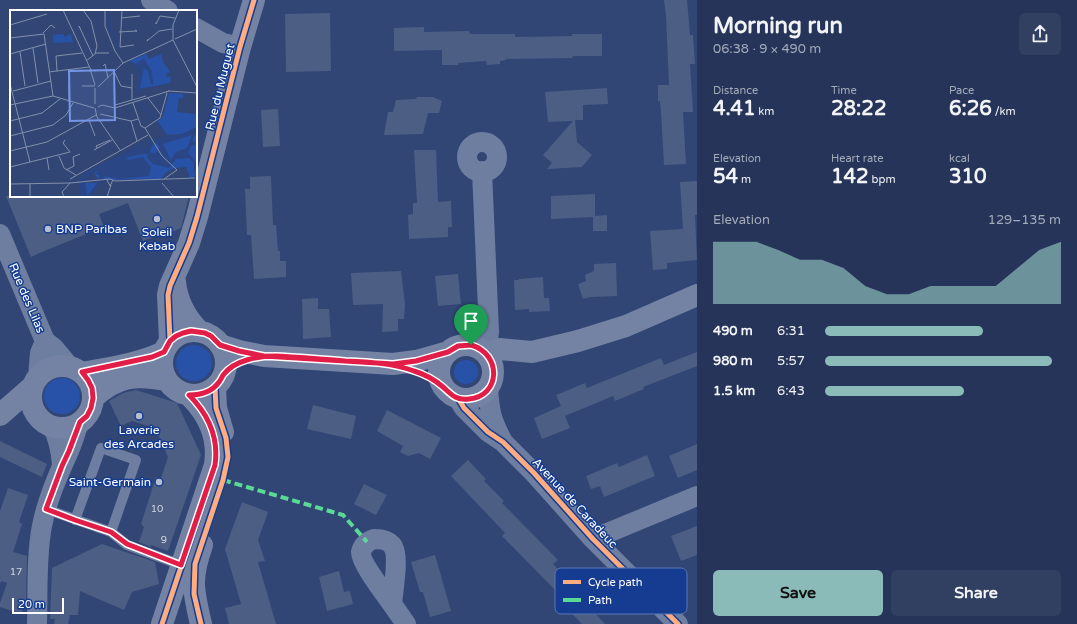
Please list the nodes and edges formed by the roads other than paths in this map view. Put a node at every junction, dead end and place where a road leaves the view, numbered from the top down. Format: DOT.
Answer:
graph roads {
  1 [pos="151,0"];
  2 [pos="254,0"];
  3 [pos="166,10"];
  4 [pos="197,29"];
  5 [pos="240,47"];
  6 [pos="482,171"];
  7 [pos="0,234"];
  8 [pos="5,258"];
  9 [pos="174,277"];
  10 [pos="697,295"];
  11 [pos="199,331"];
  12 [pos="45,341"];
  13 [pos="220,345"];
  14 [pos="167,347"];
  15 [pos="484,351"];
  16 [pos="448,352"];
  17 [pos="532,352"];
  18 [pos="264,356"];
  19 [pos="393,364"];
  20 [pos="75,370"];
  21 [pos="166,380"];
  22 [pos="220,380"];
  23 [pos="36,382"];
  24 [pos="491,383"];
  25 [pos="451,393"];
  26 [pos="189,395"];
  27 [pos="93,398"];
  28 [pos="1,415"];
  29 [pos="46,421"];
  30 [pos="80,422"];
  31 [pos="503,442"];
  32 [pos="62,466"];
  33 [pos="697,496"];
  34 [pos="46,509"];
  35 [pos="75,520"];
  36 [pos="111,532"];
  37 [pos="594,539"];
  38 [pos="181,565"];
  39 [pos="623,568"];
  40 [pos="392,604"];
  41 [pos="668,614"];
  42 [pos="677,623"];
  43 [pos="37,624"];
  44 [pos="162,624"];
  45 [pos="201,624"];
  46 [pos="406,624"];
  1 -- 3 [label="street"];
  2 -- 5 [label="main road, Rue du Muguet"];
  4 -- 5 [label="street"];
  5 -- 9 [label="main road, Rue du Muguet"];
  6 -- 15 [label="street"];
  7 -- 8 [label="street, Rue des Lilas"];
  8 -- 12 [label="street, Rue des Lilas"];
  9 -- 11 [label="main road"];
  9 -- 14 [label="main road, Rue du Muguet"];
  10 -- 17 [label="main road"];
  11 -- 13 [label="main road"];
  11 -- 14 [label="main road"];
  12 -- 20 [label="street, Rue des Lilas"];
  12 -- 23 [label="street, Rue des Lilas"];
  13 -- 18 [label="main road"];
  13 -- 22 [label="main road"];
  14 -- 20 [label="main road"];
  14 -- 21 [label="main road"];
  15 -- 16 [label="main road"];
  15 -- 17 [label="main road"];
  15 -- 24 [label="main road"];
  16 -- 19 [label="main road"];
  16 -- 25 [label="main road"];
  17 -- 24 [label="main road"];
  18 -- 19 [label="main road"];
  18 -- 22 [label="main road"];
  19 -- 25 [label="main road"];
  20 -- 23 [label="main road"];
  20 -- 27 [label="main road"];
  21 -- 26 [label="main road"];
  21 -- 27 [label="main road"];
  22 -- 26 [label="main road"];
  22 -- 45 [label="main road"];
  23 -- 28 [label="main road"];
  23 -- 29 [label="main road"];
  24 -- 25 [label="main road"];
  24 -- 31 [label="street, Avenue de Caradeuc"];
  25 -- 31 [label="street, Avenue de Caradeuc"];
  26 -- 38 [label="main road"];
  27 -- 30 [label="main road"];
  28 -- 29 [label="main road"];
  29 -- 30 [label="main road"];
  29 -- 32 [label="street"];
  30 -- 32 [label="street"];
  31 -- 37 [label="street, Avenue de Caradeuc"];
  32 -- 34 [label="street"];
  33 -- 37 [label="street, Avenue de Caradeuc"];
  34 -- 35 [label="lane"];
  34 -- 43 [label="street"];
  35 -- 36 [label="lane"];
  35 -- 36 [label="lane"];
  36 -- 38 [label="lane"];
  37 -- 39 [label="street, Avenue de Caradeuc"];
  38 -- 44 [label="main road"];
  40 -- 46 [label="street"];
  41 -- 42 [label="street, Avenue de Caradeuc"];
}
